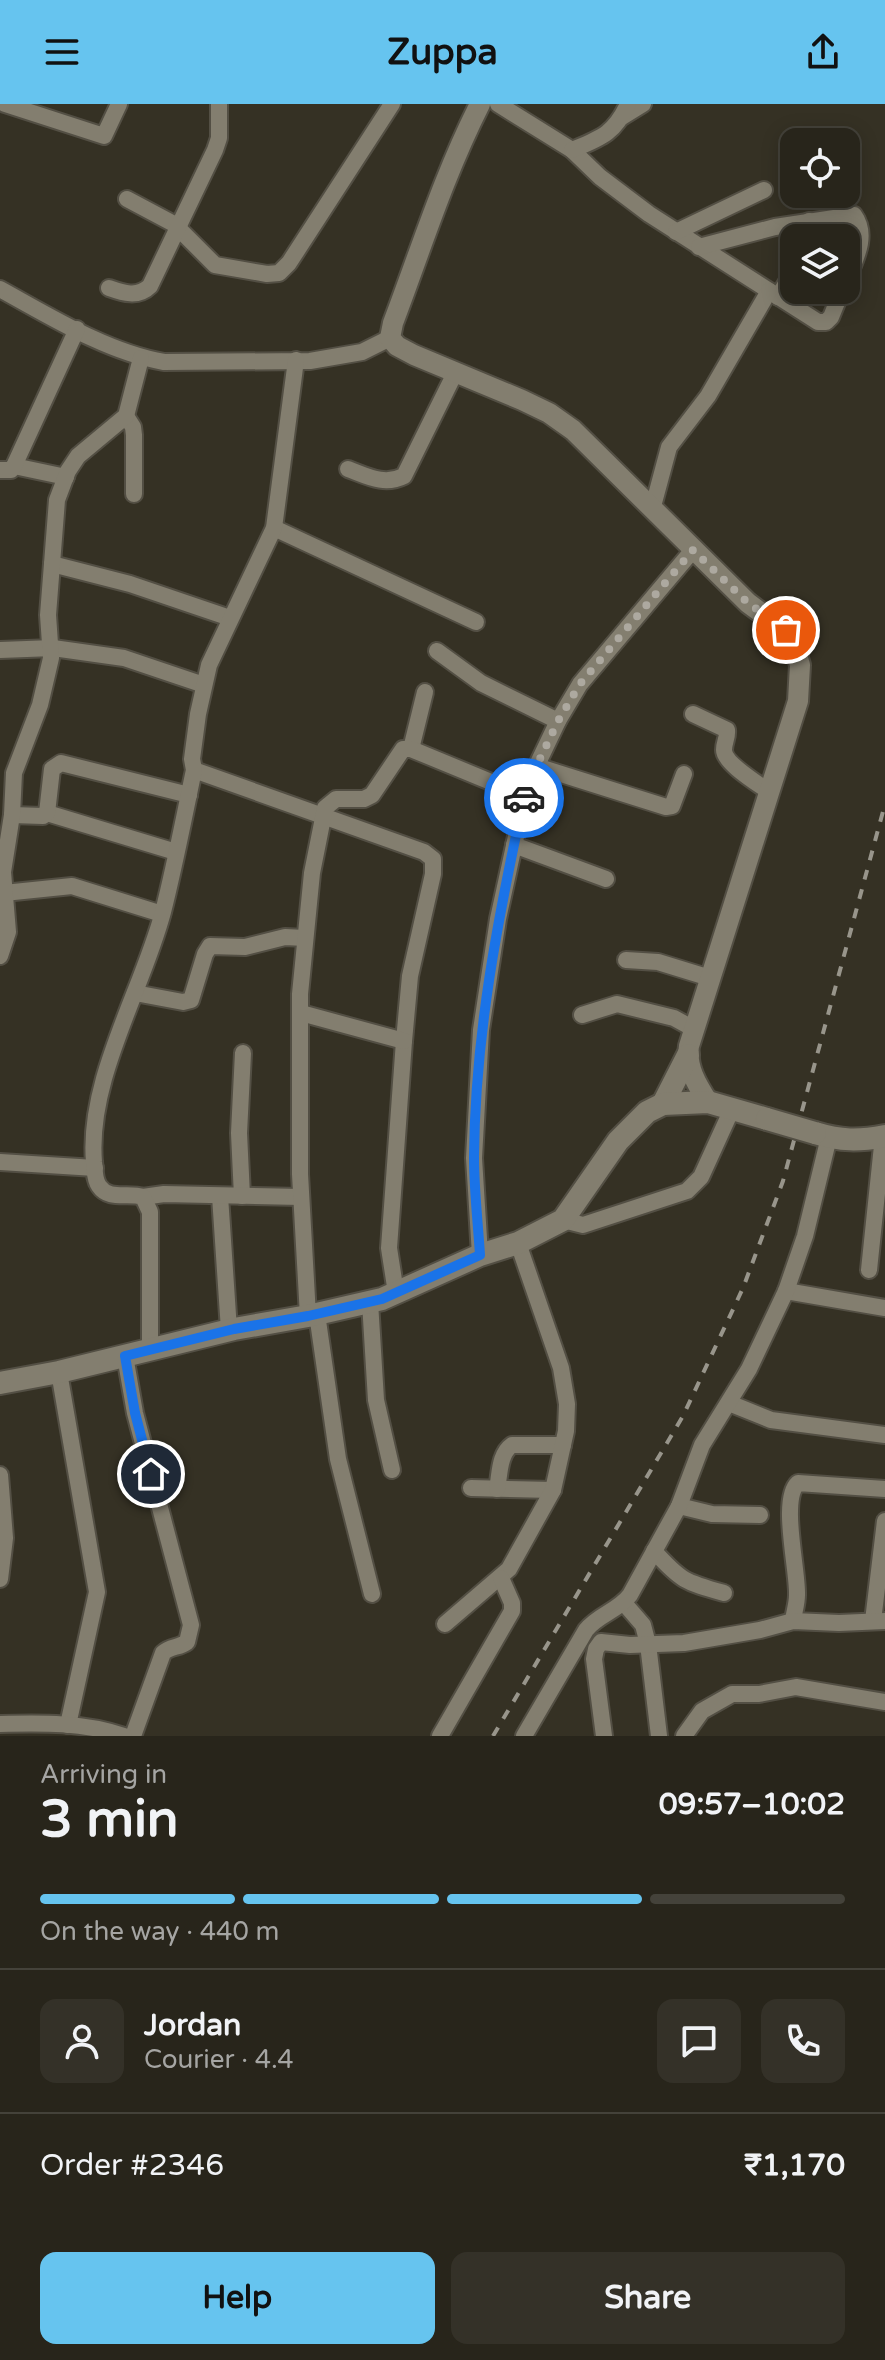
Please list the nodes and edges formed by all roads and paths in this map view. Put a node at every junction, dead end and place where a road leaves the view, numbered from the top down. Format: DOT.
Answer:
graph roads {
  1 [pos="5,104"];
  2 [pos="119,104"];
  3 [pos="219,104"];
  4 [pos="392,104"];
  5 [pos="480,104"];
  6 [pos="498,104"];
  7 [pos="643,104"];
  8 [pos="625,110"];
  9 [pos="572,150"];
  10 [pos="764,190"];
  11 [pos="127,199"];
  12 [pos="823,224"];
  13 [pos="858,224"];
  14 [pos="179,228"];
  15 [pos="676,232"];
  16 [pos="780,234"];
  17 [pos="699,247"];
  18 [pos="780,287"];
  19 [pos="109,288"];
  20 [pos="0,289"];
  21 [pos="774,294"];
  22 [pos="780,298"];
  23 [pos="790,304"];
  24 [pos="836,304"];
  25 [pos="77,329"];
  26 [pos="390,338"];
  27 [pos="141,358"];
  28 [pos="296,360"];
  29 [pos="455,373"];
  30 [pos="126,416"];
  31 [pos="7,468"];
  32 [pos="348,469"];
  33 [pos="66,477"];
  34 [pos="134,494"];
  35 [pos="652,510"];
  36 [pos="274,528"];
  37 [pos="693,550"];
  38 [pos="52,564"];
  39 [pos="230,618"];
  40 [pos="476,622"];
  41 [pos="53,648"];
  42 [pos="0,650"];
  43 [pos="437,651"];
  44 [pos="204,685"];
  45 [pos="425,692"];
  46 [pos="693,714"];
  47 [pos="558,721"];
  48 [pos="411,749"];
  49 [pos="536,766"];
  50 [pos="194,770"];
  51 [pos="684,774"];
  52 [pos="768,791"];
  53 [pos="6,792"];
  54 [pos="189,795"];
  55 [pos="525,796"];
  56 [pos="47,813"];
  57 [pos="12,815"];
  58 [pos="323,816"];
  59 [pos="514,845"];
  60 [pos="3,850"];
  61 [pos="176,852"];
  62 [pos="606,879"];
  63 [pos="4,893"];
  64 [pos="162,914"];
  65 [pos="305,938"];
  66 [pos="0,956"];
  67 [pos="626,960"];
  68 [pos="710,978"];
  69 [pos="135,993"];
  70 [pos="301,1013"];
  71 [pos="582,1015"];
  72 [pos="694,1029"];
  73 [pos="404,1041"];
  74 [pos="243,1053"];
  75 [pos="688,1055"];
  76 [pos="708,1102"];
  77 [pos="663,1104"];
  78 [pos="732,1109"];
  79 [pos="822,1135"];
  80 [pos="884,1136"];
  81 [pos="0,1162"];
  82 [pos="95,1168"];
  83 [pos="220,1196"];
  84 [pos="242,1196"];
  85 [pos="143,1197"];
  86 [pos="301,1197"];
  87 [pos="563,1220"];
  88 [pos="518,1243"];
  89 [pos="480,1255"];
  90 [pos="869,1270"];
  91 [pos="786,1291"];
  92 [pos="396,1293"];
  93 [pos="370,1302"];
  94 [pos="885,1308"];
  95 [pos="313,1315"];
  96 [pos="229,1330"];
  97 [pos="150,1350"];
  98 [pos="125,1356"];
  99 [pos="59,1372"];
  100 [pos="0,1383"];
  101 [pos="729,1403"];
  102 [pos="885,1435"];
  103 [pos="563,1445"];
  104 [pos="392,1470"];
  105 [pos="0,1475"];
  106 [pos="471,1488"];
  107 [pos="497,1489"];
  108 [pos="885,1489"];
  109 [pos="553,1490"];
  110 [pos="679,1506"];
  111 [pos="760,1515"];
  112 [pos="885,1521"];
  113 [pos="654,1551"];
  114 [pos="501,1578"];
  115 [pos="0,1579"];
  116 [pos="724,1593"];
  117 [pos="372,1594"];
  118 [pos="624,1603"];
  119 [pos="793,1621"];
  120 [pos="879,1621"];
  121 [pos="445,1624"];
  122 [pos="648,1644"];
  123 [pos="885,1702"];
  124 [pos="0,1724"];
  125 [pos="68,1725"];
  126 [pos="124,1736"];
  127 [pos="133,1736"];
  128 [pos="440,1736"];
  129 [pos="524,1736"];
  130 [pos="604,1736"];
  131 [pos="659,1736"];
  132 [pos="684,1736"];
  1 -- 2 [label="street"];
  3 -- 14 [label="street"];
  4 -- 14 [label="street"];
  5 -- 26 [label="street"];
  6 -- 9 [label="street"];
  7 -- 8 [label="street"];
  8 -- 9 [label="street"];
  9 -- 15 [label="street"];
  10 -- 15 [label="street"];
  11 -- 14 [label="street"];
  12 -- 13 [label="street"];
  14 -- 19 [label="street"];
  15 -- 17 [label="street"];
  16 -- 17 [label="street"];
  17 -- 21 [label="street"];
  18 -- 21 [label="street"];
  20 -- 25 [label="street"];
  21 -- 22 [label="street"];
  21 -- 35 [label="street"];
  23 -- 24 [label="street"];
  25 -- 27 [label="street"];
  25 -- 31 [label="street"];
  26 -- 28 [label="street"];
  26 -- 29 [label="street"];
  27 -- 28 [label="street"];
  27 -- 30 [label="street"];
  28 -- 36 [label="street"];
  29 -- 32 [label="street"];
  29 -- 35 [label="street"];
  30 -- 33 [label="street"];
  30 -- 34 [label="street"];
  31 -- 33 [label="street"];
  33 -- 38 [label="street"];
  35 -- 37 [label="street"];
  36 -- 39 [label="street"];
  36 -- 40 [label="street"];
  37 -- 47 [label="street"];
  37 -- 52 [label="street"];
  38 -- 39 [label="street"];
  38 -- 41 [label="street"];
  39 -- 44 [label="street"];
  41 -- 42 [label="street"];
  41 -- 44 [label="street"];
  41 -- 53 [label="street"];
  43 -- 47 [label="street"];
  44 -- 50 [label="street"];
  45 -- 48 [label="street"];
  46 -- 52 [label="street"];
  47 -- 49 [label="street"];
  48 -- 55 [label="street"];
  48 -- 58 [label="street"];
  49 -- 51 [label="street"];
  49 -- 55 [label="street"];
  50 -- 54 [label="street"];
  50 -- 58 [label="street"];
  52 -- 68 [label="street"];
  53 -- 57 [label="street"];
  54 -- 56 [label="street"];
  54 -- 61 [label="street"];
  55 -- 59 [label="street"];
  56 -- 57 [label="street"];
  56 -- 61 [label="street"];
  57 -- 60 [label="street"];
  58 -- 65 [label="street"];
  58 -- 73 [label="street"];
  59 -- 62 [label="street"];
  59 -- 89 [label="street"];
  60 -- 63 [label="street"];
  61 -- 64 [label="street"];
  63 -- 64 [label="street"];
  63 -- 66 [label="street"];
  64 -- 69 [label="street"];
  65 -- 69 [label="street"];
  65 -- 70 [label="street"];
  67 -- 68 [label="street"];
  68 -- 72 [label="street"];
  69 -- 82 [label="street"];
  70 -- 73 [label="street"];
  70 -- 86 [label="street"];
  71 -- 72 [label="street"];
  72 -- 75 [label="street"];
  73 -- 92 [label="street"];
  74 -- 84 [label="street"];
  75 -- 76 [label="street"];
  75 -- 77 [label="main road"];
  76 -- 77 [label="main road"];
  76 -- 78 [label="main road"];
  77 -- 87 [label="main road"];
  78 -- 79 [label="main road, bridge"];
  78 -- 87 [label="street"];
  79 -- 80 [label="main road"];
  79 -- 91 [label="street"];
  80 -- 90 [label="street"];
  81 -- 82 [label="street"];
  82 -- 85 [label="street"];
  83 -- 84 [label="street"];
  83 -- 85 [label="street"];
  83 -- 96 [label="street"];
  84 -- 86 [label="street"];
  85 -- 97 [label="street"];
  86 -- 95 [label="street"];
  87 -- 88 [label="main road"];
  88 -- 89 [label="main road"];
  88 -- 103 [label="street"];
  89 -- 92 [label="main road"];
  91 -- 94 [label="street"];
  91 -- 101 [label="street"];
  92 -- 93 [label="main road"];
  93 -- 95 [label="main road"];
  93 -- 104 [label="street"];
  95 -- 96 [label="main road"];
  95 -- 117 [label="street"];
  96 -- 97 [label="main road"];
  97 -- 98 [label="main road"];
  98 -- 99 [label="main road"];
  98 -- 127 [label="street"];
  99 -- 100 [label="main road"];
  99 -- 125 [label="street"];
  101 -- 102 [label="street"];
  101 -- 110 [label="street"];
  103 -- 107 [label="street"];
  103 -- 109 [label="street"];
  105 -- 115 [label="street"];
  106 -- 107 [label="street"];
  107 -- 109 [label="street"];
  108 -- 119 [label="street"];
  109 -- 114 [label="street"];
  110 -- 111 [label="street"];
  110 -- 113 [label="street"];
  112 -- 120 [label="street"];
  113 -- 116 [label="street"];
  113 -- 118 [label="street"];
  114 -- 121 [label="street"];
  114 -- 128 [label="street"];
  118 -- 122 [label="street"];
  118 -- 129 [label="street"];
  119 -- 120 [label="street"];
  119 -- 122 [label="street"];
  122 -- 130 [label="street"];
  122 -- 131 [label="street"];
  123 -- 132 [label="street"];
  124 -- 125 [label="street"];
  125 -- 126 [label="street"];
}
